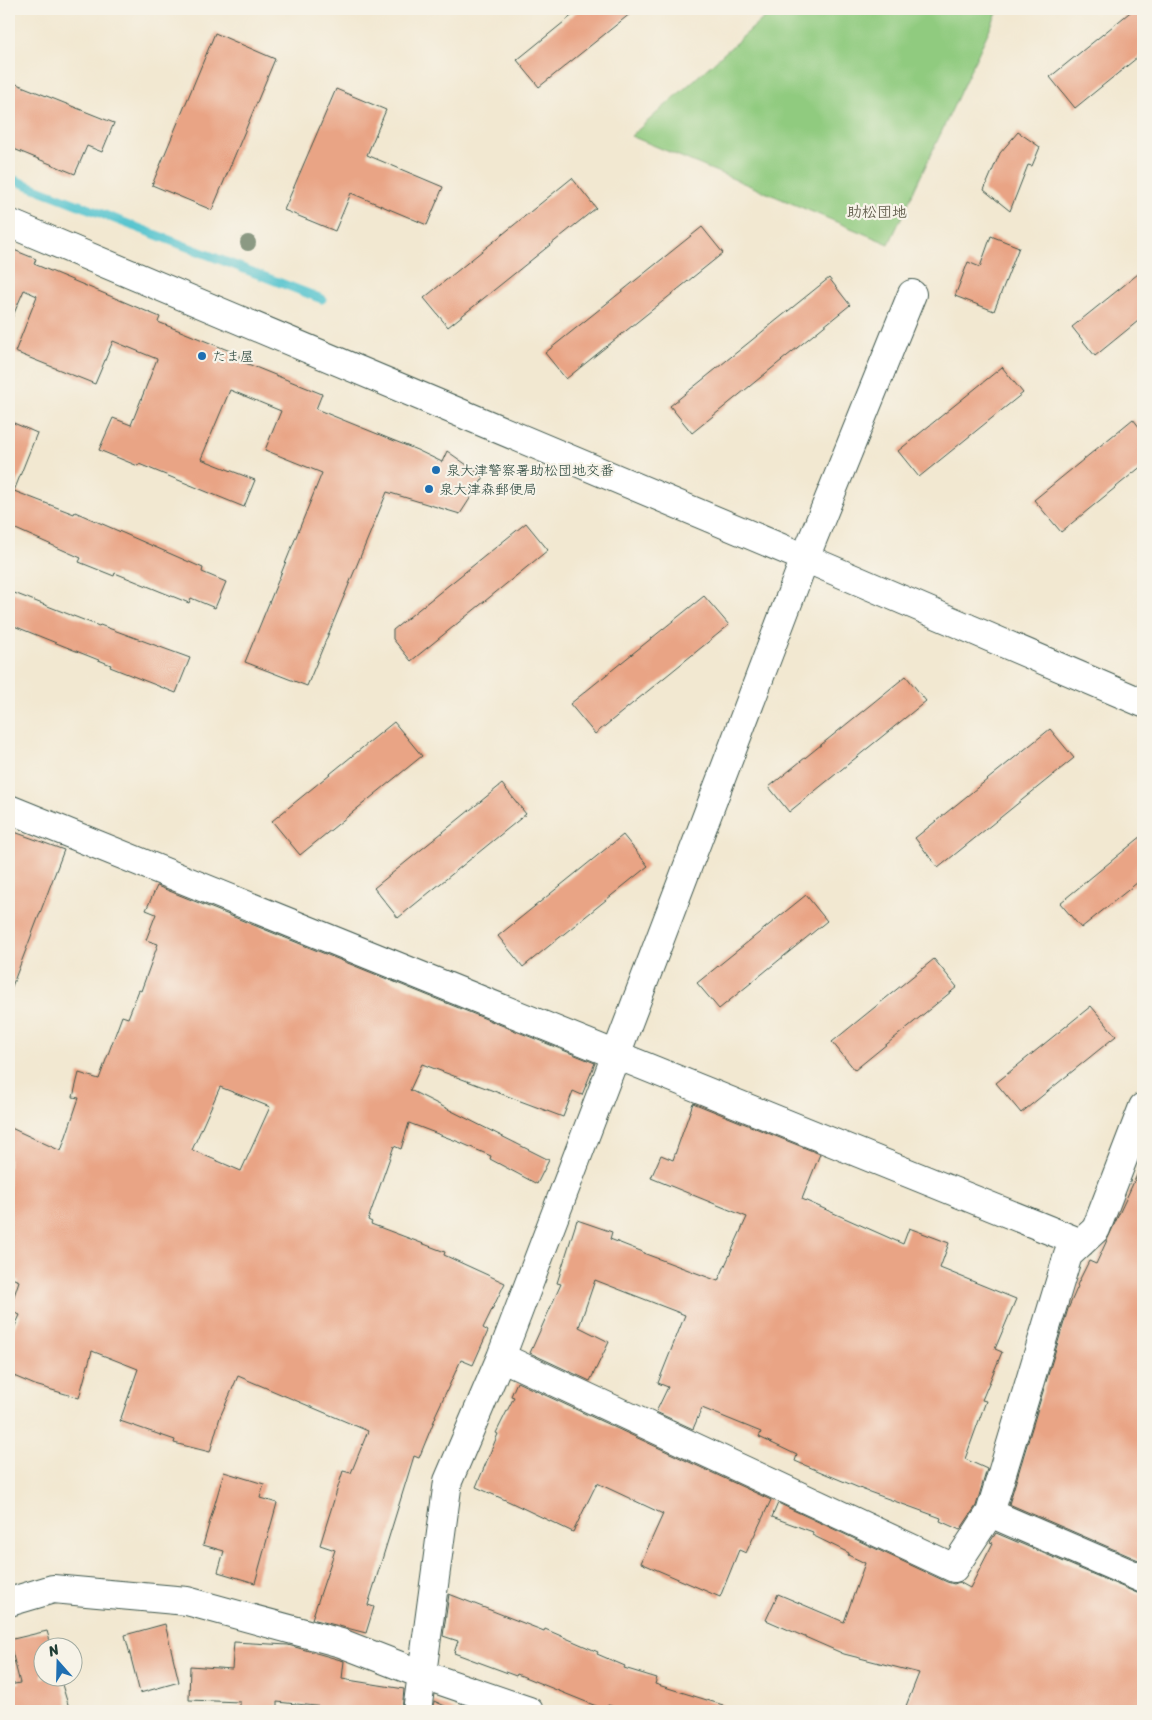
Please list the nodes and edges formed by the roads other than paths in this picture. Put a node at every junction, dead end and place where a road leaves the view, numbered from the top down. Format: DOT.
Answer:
graph roads {
  1 [pos="9,223"];
  2 [pos="912,294"];
  3 [pos="805,558"];
  4 [pos="1143,703"];
  5 [pos="9,809"];
  6 [pos="616,1054"];
  7 [pos="1143,1107"];
  8 [pos="1081,1243"];
  9 [pos="501,1357"];
  10 [pos="990,1513"];
  11 [pos="1143,1579"];
  12 [pos="9,1602"];
  13 [pos="421,1674"];
  14 [pos="417,1711"];
  15 [pos="529,1711"];
  1 -- 3 [label="street"];
  2 -- 3 [label="street"];
  3 -- 4 [label="street"];
  3 -- 6 [label="street"];
  5 -- 6 [label="street"];
  6 -- 8 [label="street"];
  6 -- 9 [label="street"];
  7 -- 8 [label="street"];
  8 -- 10 [label="street"];
  9 -- 10 [label="street"];
  9 -- 13 [label="street"];
  10 -- 11 [label="street"];
  12 -- 13 [label="street"];
  13 -- 14 [label="street"];
  13 -- 15 [label="street"];
}
